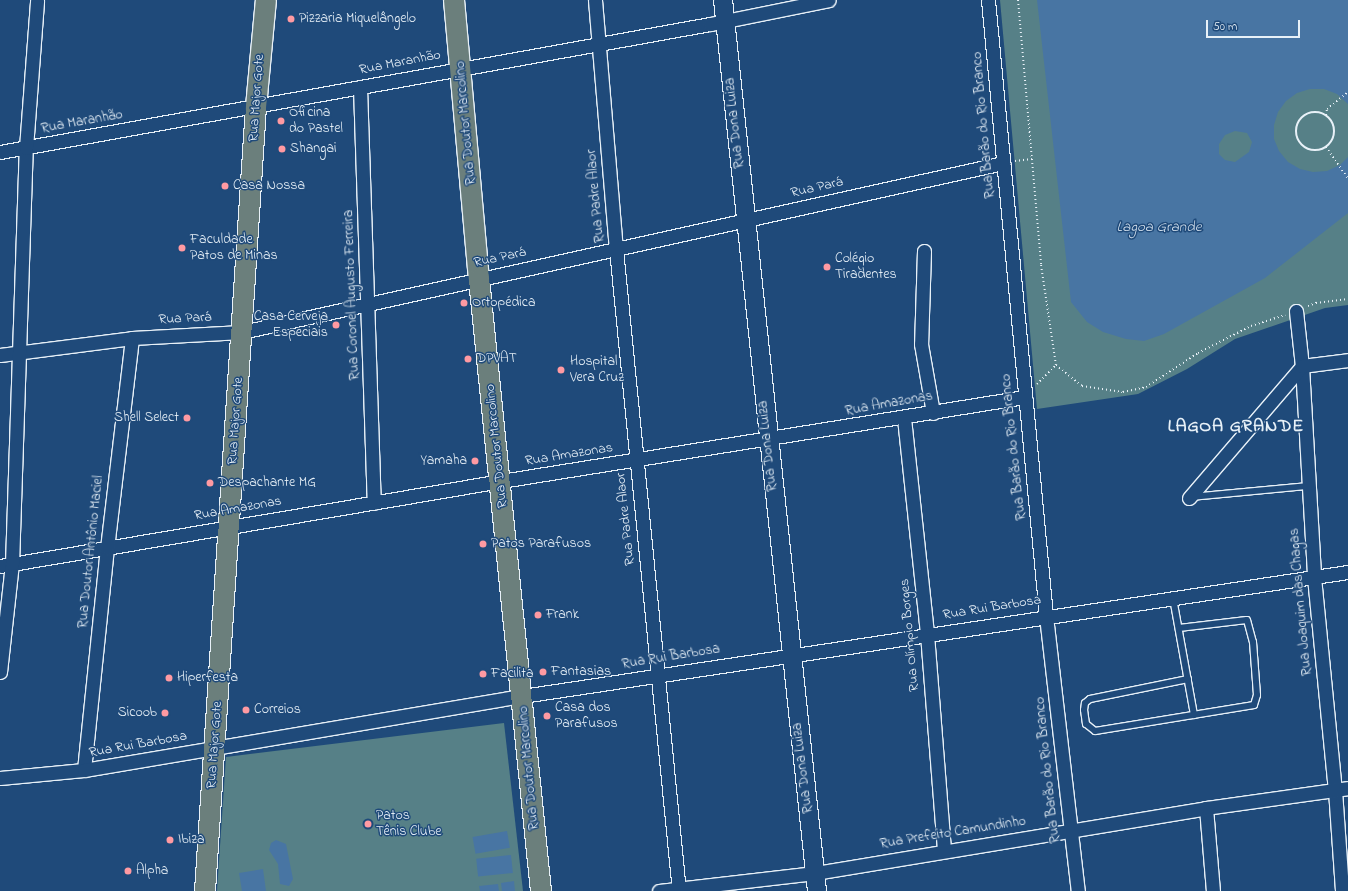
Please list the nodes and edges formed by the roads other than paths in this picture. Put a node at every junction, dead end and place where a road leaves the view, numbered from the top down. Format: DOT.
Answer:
graph roads {
  1 [pos="37,0"];
  2 [pos="266,0"];
  3 [pos="454,0"];
  4 [pos="595,0"];
  5 [pos="723,0"];
  6 [pos="829,0"];
  7 [pos="988,0"];
  8 [pos="725,21"];
  9 [pos="599,44"];
  10 [pos="462,68"];
  11 [pos="360,87"];
  12 [pos="256,106"];
  13 [pos="26,148"];
  14 [pos="0,152"];
  15 [pos="1003,162"];
  16 [pos="745,220"];
  17 [pos="616,249"];
  18 [pos="924,251"];
  19 [pos="478,279"];
  20 [pos="369,303"];
  21 [pos="1296,311"];
  22 [pos="242,332"];
  23 [pos="132,338"];
  24 [pos="21,351"];
  25 [pos="0,355"];
  26 [pos="1348,360"];
  27 [pos="1302,366"];
  28 [pos="1025,397"];
  29 [pos="933,413"];
  30 [pos="904,418"];
  31 [pos="768,440"];
  32 [pos="636,460"];
  33 [pos="501,481"];
  34 [pos="1308,486"];
  35 [pos="1189,498"];
  36 [pos="374,502"];
  37 [pos="229,527"];
  38 [pos="107,548"];
  39 [pos="6,565"];
  40 [pos="1348,572"];
  41 [pos="1314,577"];
  42 [pos="1173,598"];
  43 [pos="1046,616"];
  44 [pos="1179,628"];
  45 [pos="927,634"];
  46 [pos="790,655"];
  47 [pos="0,672"];
  48 [pos="658,675"];
  49 [pos="1188,679"];
  50 [pos="522,696"];
  51 [pos="1194,715"];
  52 [pos="215,748"];
  53 [pos="84,770"];
  54 [pos="0,778"];
  55 [pos="1342,789"];
  56 [pos="1206,808"];
  57 [pos="1071,830"];
  58 [pos="944,850"];
  59 [pos="815,873"];
  60 [pos="679,889"];
  61 [pos="205,891"];
  62 [pos="541,891"];
  63 [pos="658,891"];
  64 [pos="817,891"];
  65 [pos="1078,891"];
  66 [pos="1213,891"];
  67 [pos="1342,891"];
  1 -- 13 [label="street"];
  2 -- 12 [label="main road, Rua Major Gote"];
  3 -- 10 [label="main road, Rua Doutor Marcolino"];
  4 -- 9 [label="street, Rua Padre Alaor"];
  5 -- 8 [label="street, Rua Dona Luiza"];
  6 -- 8 [label="street, Rua Maranhão"];
  7 -- 15 [label="street, Rua Barão do Rio Branco"];
  8 -- 9 [label="street, Rua Maranhão"];
  8 -- 16 [label="street, Rua Dona Luiza"];
  9 -- 10 [label="street, Rua Maranhão"];
  9 -- 17 [label="street, Rua Padre Alaor"];
  10 -- 11 [label="street, Rua Maranhão"];
  10 -- 19 [label="main road, Rua Doutor Marcolino"];
  11 -- 12 [label="street, Rua Maranhão"];
  11 -- 20 [label="street, Rua Coronel Augusto Ferreira"];
  12 -- 13 [label="street, Rua Maranhão"];
  12 -- 22 [label="main road, Rua Major Gote"];
  13 -- 14 [label="street, Rua Maranhão"];
  13 -- 24 [label="street"];
  15 -- 16 [label="street, Rua Pará"];
  15 -- 28 [label="street, Rua Barão do Rio Branco"];
  16 -- 17 [label="street, Rua Pará"];
  16 -- 31 [label="street, Rua Dona Luiza"];
  17 -- 19 [label="street, Rua Pará"];
  17 -- 32 [label="street, Rua Padre Alaor"];
  18 -- 29 [label="street"];
  19 -- 20 [label="street, Rua Pará"];
  19 -- 33 [label="main road, Rua Doutor Marcolino"];
  20 -- 22 [label="street, Rua Pará"];
  20 -- 36 [label="street, Rua Coronel Augusto Ferreira"];
  21 -- 27 [label="street, Rua Joaquim das Chagas"];
  22 -- 23 [label="street, Rua Pará"];
  22 -- 37 [label="main road, Rua Major Gote"];
  23 -- 24 [label="street, Rua Pará"];
  23 -- 38 [label="street, Rua Doutor Antônio Maciel"];
  24 -- 25 [label="street, Rua Pará"];
  24 -- 39 [label="street"];
  26 -- 27 [label="street"];
  27 -- 34 [label="street, Rua Joaquim das Chagas"];
  27 -- 35 [label="street"];
  28 -- 29 [label="street, Rua Amazonas"];
  28 -- 43 [label="street, Rua Barão do Rio Branco"];
  29 -- 30 [label="street, Rua Amazonas"];
  30 -- 31 [label="street, Rua Amazonas"];
  30 -- 45 [label="street, Rua Olímpio Borges"];
  31 -- 32 [label="street, Rua Amazonas"];
  31 -- 46 [label="street, Rua Dona Luiza"];
  32 -- 33 [label="street, Rua Amazonas"];
  32 -- 48 [label="street, Rua Padre Alaor"];
  33 -- 36 [label="street, Rua Amazonas"];
  33 -- 50 [label="main road, Rua Doutor Marcolino"];
  34 -- 35 [label="lane"];
  34 -- 41 [label="street, Rua Joaquim das Chagas"];
  36 -- 37 [label="street, Rua Amazonas"];
  37 -- 38 [label="street, Rua Amazonas"];
  37 -- 52 [label="main road, Rua Major Gote"];
  38 -- 39 [label="street, Rua Amazonas"];
  38 -- 53 [label="street, Rua Doutor Antônio Maciel"];
  39 -- 47 [label="street"];
  40 -- 41 [label="street, Rua Rui Barbosa"];
  41 -- 42 [label="street, Rua Rui Barbosa"];
  41 -- 55 [label="street, Rua Joaquim das Chagas"];
  42 -- 43 [label="street, Rua Rui Barbosa"];
  42 -- 44 [label="lane"];
  43 -- 45 [label="street, Rua Rui Barbosa"];
  43 -- 57 [label="street, Rua Barão do Rio Branco"];
  44 -- 49 [label="lane"];
  44 -- 51 [label="lane"];
  45 -- 46 [label="street, Rua Rui Barbosa"];
  45 -- 58 [label="street, Rua Olímpio Borges"];
  46 -- 48 [label="street, Rua Rui Barbosa"];
  46 -- 59 [label="street, Rua Dona Luiza"];
  48 -- 50 [label="street, Rua Rui Barbosa"];
  48 -- 60 [label="street, Rua Padre Alaor"];
  49 -- 51 [label="lane"];
  49 -- 51 [label="lane"];
  50 -- 52 [label="street, Rua Rui Barbosa"];
  50 -- 62 [label="main road, Rua Doutor Marcolino"];
  52 -- 53 [label="street, Rua Rui Barbosa"];
  52 -- 61 [label="main road, Rua Major Gote"];
  53 -- 54 [label="street, Rua Rui Barbosa"];
  55 -- 56 [label="street, Rua Prefeito Camundinho"];
  55 -- 67 [label="street, Rua Joaquim das Chagas"];
  56 -- 57 [label="street, Rua Prefeito Camundinho"];
  56 -- 66 [label="street"];
  57 -- 58 [label="street, Rua Prefeito Camundinho"];
  57 -- 65 [label="street, Rua Barão do Rio Branco"];
  58 -- 59 [label="street, Rua Prefeito Camundinho"];
  59 -- 60 [label="street, Rua Prefeito Camundinho"];
  59 -- 64 [label="street, Rua Dona Luiza"];
  60 -- 63 [label="street, Rua Prefeito Camundinho"];
}
